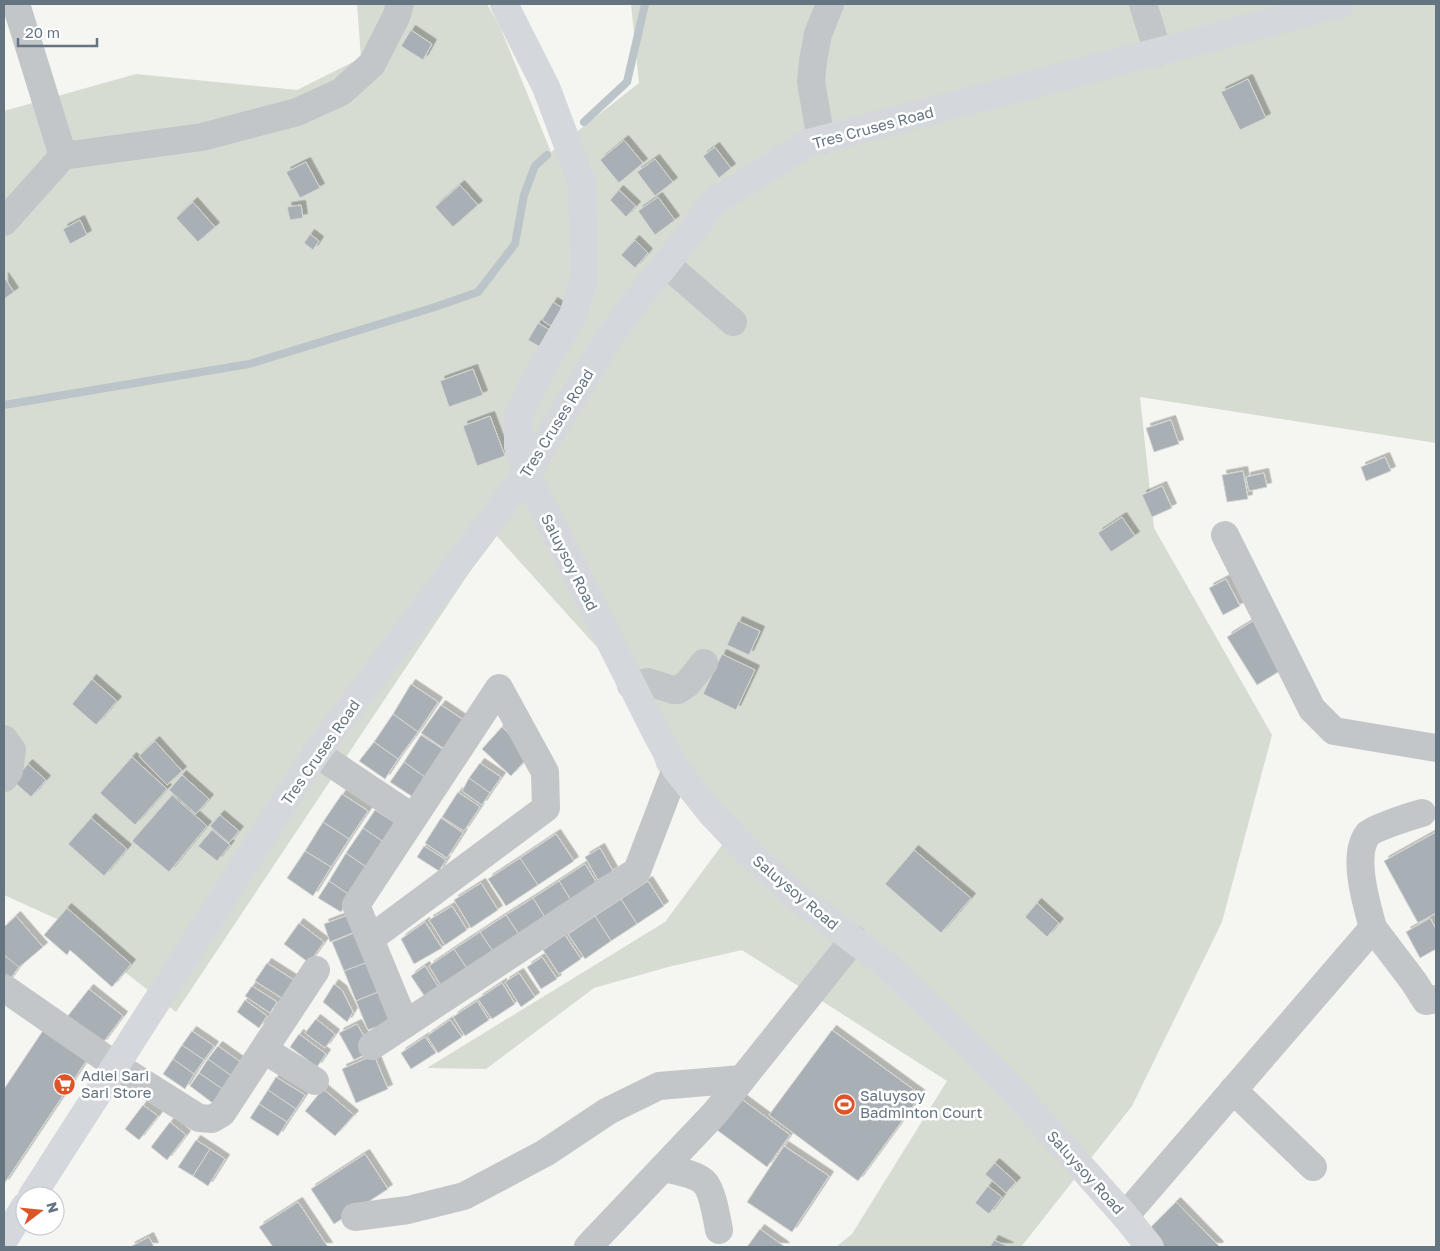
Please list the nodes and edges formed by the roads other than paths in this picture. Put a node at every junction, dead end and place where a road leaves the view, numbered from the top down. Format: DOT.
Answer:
graph roads {
  1 [pos="16,4"];
  2 [pos="400,4"];
  3 [pos="504,4"];
  4 [pos="830,4"];
  5 [pos="1143,4"];
  6 [pos="1341,4"];
  7 [pos="1158,52"];
  8 [pos="822,140"];
  9 [pos="63,156"];
  10 [pos="4,222"];
  11 [pos="666,264"];
  12 [pos="733,322"];
  13 [pos="526,474"];
  14 [pos="1225,535"];
  15 [pos="704,663"];
  16 [pos="631,684"];
  17 [pos="4,739"];
  18 [pos="1436,748"];
  19 [pos="316,753"];
  20 [pos="676,769"];
  21 [pos="4,778"];
  22 [pos="1422,813"];
  23 [pos="413,818"];
  24 [pos="1373,928"];
  25 [pos="370,939"];
  26 [pos="854,939"];
  27 [pos="316,970"];
  28 [pos="4,988"];
  29 [pos="1436,999"];
  30 [pos="405,1024"];
  31 [pos="372,1046"];
  32 [pos="264,1050"];
  33 [pos="115,1066"];
  34 [pos="742,1080"];
  35 [pos="315,1081"];
  36 [pos="1233,1090"];
  37 [pos="1313,1167"];
  38 [pos="663,1168"];
  39 [pos="38,1186"];
  40 [pos="1125,1216"];
  41 [pos="356,1217"];
  42 [pos="15,1222"];
  43 [pos="719,1230"];
  44 [pos="4,1240"];
  45 [pos="588,1247"];
  46 [pos="1150,1247"];
  1 -- 9 [label="street"];
  2 -- 9 [label="street"];
  3 -- 13 [label="main road, Saluysoy Road"];
  4 -- 8 [label="street"];
  5 -- 7 [label="street"];
  6 -- 7 [label="main road, Tres Cruses Road"];
  7 -- 8 [label="main road, Tres Cruses Road"];
  8 -- 11 [label="main road, Tres Cruses Road"];
  9 -- 10 [label="street"];
  11 -- 12 [label="street"];
  11 -- 13 [label="main road, Tres Cruses Road"];
  13 -- 16 [label="main road, Saluysoy Road"];
  13 -- 19 [label="main road, Tres Cruses Road"];
  14 -- 18 [label="street"];
  15 -- 16 [label="street"];
  16 -- 20 [label="main road, Saluysoy Road"];
  17 -- 21 [label="street"];
  19 -- 23 [label="street"];
  19 -- 33 [label="main road, Tres Cruses Road"];
  20 -- 26 [label="main road, Saluysoy Road"];
  20 -- 30 [label="street"];
  22 -- 24 [label="street"];
  23 -- 25 [label="street"];
  23 -- 25 [label="street"];
  24 -- 29 [label="street"];
  24 -- 36 [label="street"];
  25 -- 30 [label="street"];
  26 -- 34 [label="street"];
  26 -- 40 [label="main road, Saluysoy Road"];
  27 -- 32 [label="street"];
  28 -- 33 [label="street"];
  30 -- 31 [label="street"];
  32 -- 33 [label="street"];
  32 -- 35 [label="street"];
  33 -- 39 [label="main road, Tres Cruses Road"];
  34 -- 38 [label="street"];
  34 -- 41 [label="street"];
  36 -- 37 [label="street"];
  36 -- 40 [label="street"];
  38 -- 43 [label="street"];
  38 -- 45 [label="street"];
  40 -- 46 [label="main road, Saluysoy Road"];
  42 -- 44 [label="main road"];
}
